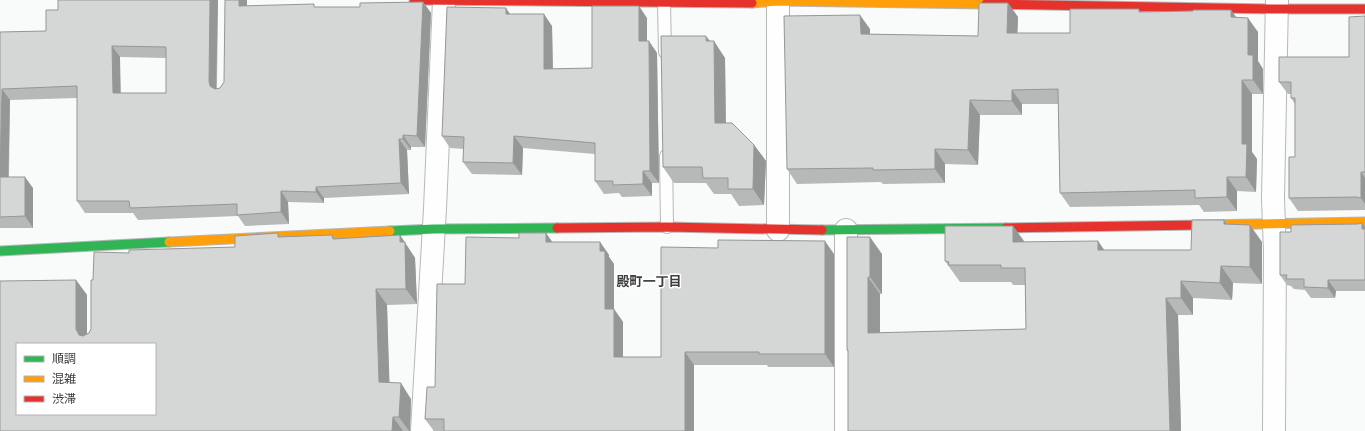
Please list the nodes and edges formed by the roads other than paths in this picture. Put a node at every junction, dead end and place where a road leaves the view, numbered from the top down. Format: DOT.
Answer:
graph roads {
  1 [pos="414,0"];
  2 [pos="444,0"];
  3 [pos="778,1"];
  4 [pos="664,2"];
  5 [pos="756,2"];
  6 [pos="1276,4"];
  7 [pos="1341,4"];
  8 [pos="1365,9"];
  9 [pos="665,64"];
  10 [pos="666,142"];
  11 [pos="1024,214"];
  12 [pos="1365,222"];
  13 [pos="1274,224"];
  14 [pos="667,227"];
  15 [pos="1024,227"];
  16 [pos="434,229"];
  17 [pos="778,230"];
  18 [pos="846,230"];
  19 [pos="0,251"];
  20 [pos="422,431"];
  21 [pos="846,431"];
  22 [pos="1274,431"];
  1 -- 2 [label="street"];
  2 -- 4 [label="street"];
  2 -- 16 [label="street"];
  3 -- 5 [label="street"];
  3 -- 6 [label="street"];
  3 -- 17 [label="street"];
  4 -- 5 [label="street"];
  4 -- 9 [label="lane"];
  6 -- 7 [label="street"];
  6 -- 13 [label="street"];
  7 -- 8 [label="street"];
  10 -- 14 [label="lane"];
  11 -- 15 [label="lane"];
  12 -- 13 [label="street"];
  13 -- 15 [label="street"];
  13 -- 22 [label="street"];
  14 -- 16 [label="street"];
  14 -- 17 [label="street"];
  15 -- 18 [label="street"];
  16 -- 19 [label="street"];
  16 -- 20 [label="street"];
  17 -- 18 [label="street"];
  18 -- 21 [label="street"];
}
